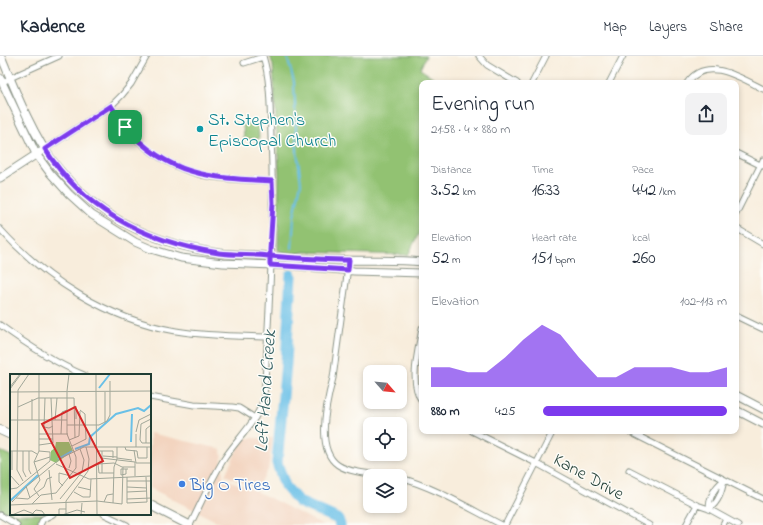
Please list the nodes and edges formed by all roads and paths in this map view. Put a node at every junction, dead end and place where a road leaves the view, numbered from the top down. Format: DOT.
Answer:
graph roads {
  1 [pos="1,56"];
  2 [pos="59,56"];
  3 [pos="147,56"];
  4 [pos="480,56"];
  5 [pos="546,56"];
  6 [pos="623,56"];
  7 [pos="263,57"];
  8 [pos="244,63"];
  9 [pos="10,78"];
  10 [pos="512,80"];
  11 [pos="534,80"];
  12 [pos="611,80"];
  13 [pos="689,80"];
  14 [pos="1,81"];
  15 [pos="763,89"];
  16 [pos="111,106"];
  17 [pos="45,149"];
  18 [pos="36,154"];
  19 [pos="739,154"];
  20 [pos="762,164"];
  21 [pos="0,178"];
  22 [pos="272,181"];
  23 [pos="739,208"];
  24 [pos="0,229"];
  25 [pos="739,230"];
  26 [pos="763,244"];
  27 [pos="270,256"];
  28 [pos="349,260"];
  29 [pos="419,262"];
  30 [pos="270,265"];
  31 [pos="348,270"];
  32 [pos="419,273"];
  33 [pos="739,317"];
  34 [pos="0,325"];
  35 [pos="763,329"];
  36 [pos="267,337"];
  37 [pos="419,354"];
  38 [pos="82,374"];
  39 [pos="419,395"];
  40 [pos="151,397"];
  41 [pos="739,397"];
  42 [pos="763,409"];
  43 [pos="739,412"];
  44 [pos="255,418"];
  45 [pos="763,424"];
  46 [pos="0,430"];
  47 [pos="478,434"];
  48 [pos="551,434"];
  49 [pos="634,434"];
  50 [pos="10,435"];
  51 [pos="536,464"];
  52 [pos="629,470"];
  53 [pos="363,472"];
  54 [pos="407,480"];
  55 [pos="724,480"];
  56 [pos="763,500"];
  57 [pos="697,505"];
  58 [pos="151,506"];
  59 [pos="709,509"];
  60 [pos="0,515"];
  61 [pos="50,515"];
  62 [pos="106,515"];
  63 [pos="726,519"];
  64 [pos="17,525"];
  65 [pos="40,525"];
  66 [pos="127,525"];
  67 [pos="190,525"];
  68 [pos="504,525"];
  69 [pos="649,525"];
  70 [pos="686,525"];
  71 [pos="723,525"];
  72 [pos="738,525"];
  1 -- 9 [label="street"];
  2 -- 9 [label="street"];
  3 -- 16 [label="street"];
  4 -- 10 [label="street"];
  5 -- 11 [label="street"];
  6 -- 12 [label="street"];
  7 -- 8 [label="street"];
  7 -- 22 [label="street"];
  9 -- 14 [label="street"];
  9 -- 17 [label="street"];
  13 -- 15 [label="street"];
  14 -- 18 [label="street"];
  16 -- 17 [label="street"];
  16 -- 22 [label="street"];
  17 -- 18 [label="street"];
  17 -- 27 [label="street"];
  18 -- 21 [label="street"];
  18 -- 30 [label="street"];
  19 -- 20 [label="street"];
  20 -- 23 [label="street"];
  22 -- 27 [label="street"];
  24 -- 36 [label="street"];
  25 -- 26 [label="street"];
  27 -- 28 [label="street"];
  27 -- 30 [label="street"];
  28 -- 29 [label="street"];
  28 -- 31 [label="street"];
  30 -- 31 [label="street"];
  30 -- 36 [label="street"];
  31 -- 32 [label="street"];
  31 -- 53 [label="street"];
  33 -- 35 [label="street"];
  34 -- 38 [label="street"];
  36 -- 44 [label="street"];
  37 -- 39 [label="street"];
  40 -- 44 [label="street"];
  41 -- 42 [label="street"];
  43 -- 45 [label="street"];
  44 -- 67 [label="street"];
  46 -- 50 [label="main road"];
  47 -- 51 [label="street, Kane Drive"];
  48 -- 51 [label="street"];
  49 -- 55 [label="street"];
  51 -- 68 [label="street"];
  51 -- 69 [label="street, Kane Drive"];
  52 -- 57 [label="street"];
  54 -- 68 [label="street"];
  55 -- 56 [label="street"];
  55 -- 59 [label="street"];
  57 -- 59 [label="street"];
  57 -- 70 [label="street"];
  58 -- 67 [label="main road"];
  59 -- 63 [label="street"];
  60 -- 64 [label="street"];
  61 -- 65 [label="street"];
  62 -- 66 [label="street"];
  63 -- 71 [label="street"];
  63 -- 72 [label="street"];
}
